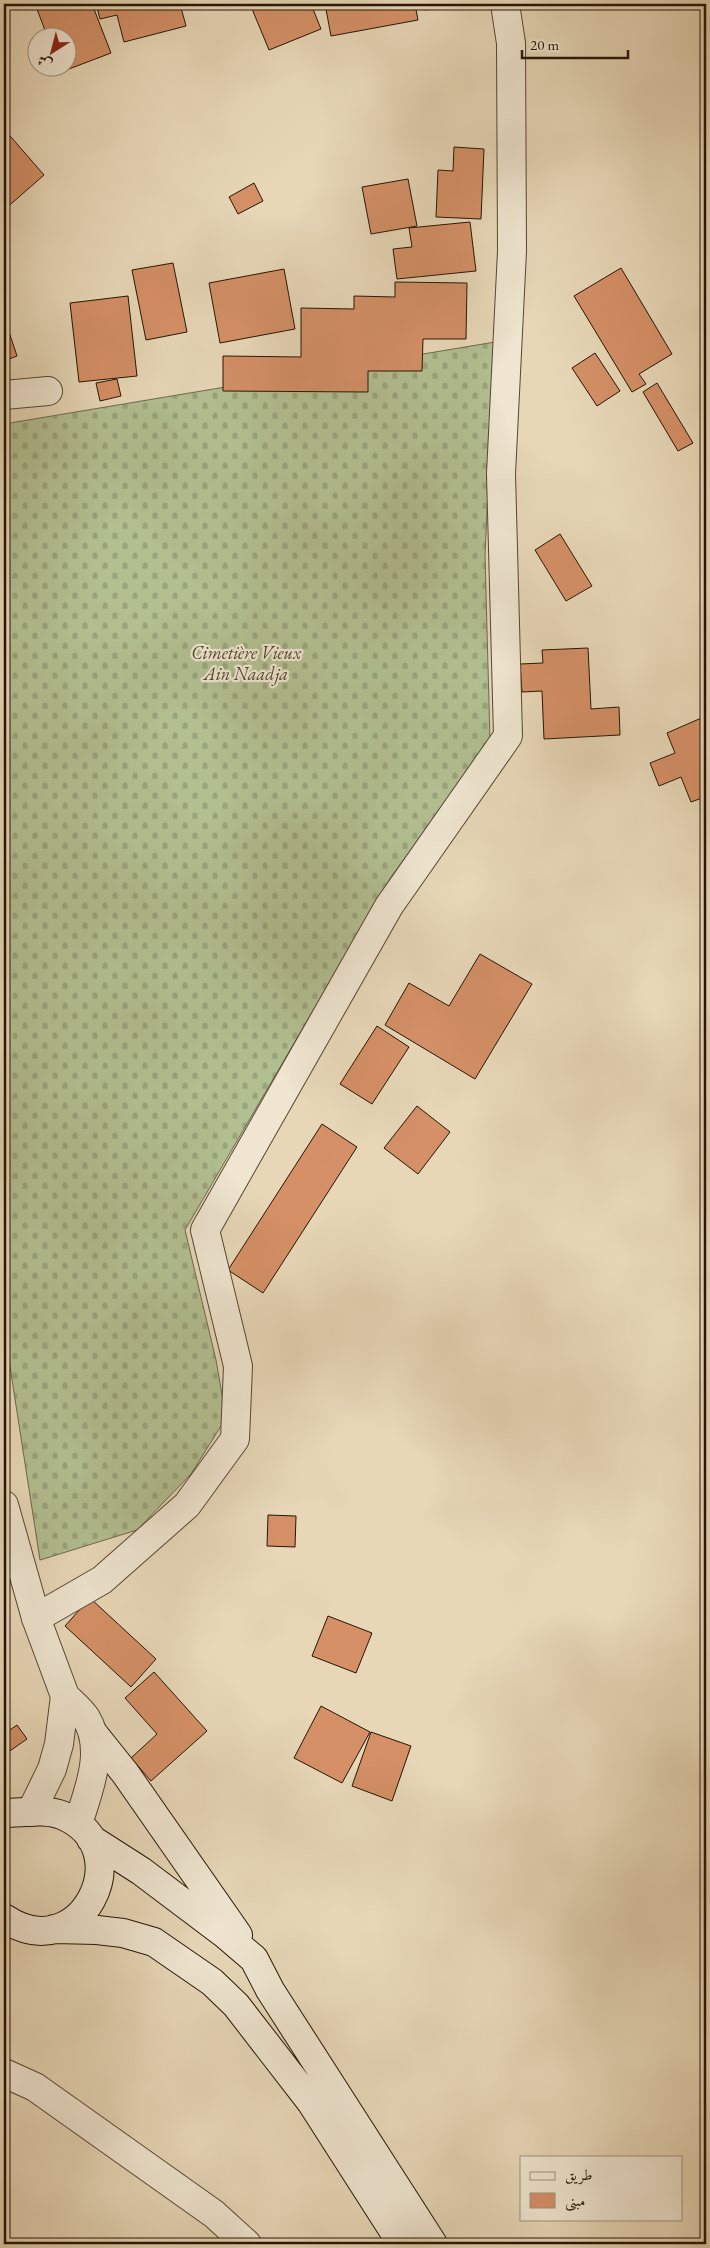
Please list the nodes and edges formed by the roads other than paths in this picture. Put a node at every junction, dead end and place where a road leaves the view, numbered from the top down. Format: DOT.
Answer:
graph roads {
  1 [pos="505,4"];
  2 [pos="48,391"];
  3 [pos="4,395"];
  4 [pos="4,1505"];
  5 [pos="36,1618"];
  6 [pos="65,1696"];
  7 [pos="93,1733"];
  8 [pos="15,1815"];
  9 [pos="85,1832"];
  10 [pos="4,1918"];
  11 [pos="54,1930"];
  12 [pos="254,1959"];
  13 [pos="4,2073"];
  14 [pos="247,2244"];
  15 [pos="402,2244"];
  16 [pos="433,2244"];
  1 -- 5 [label="street"];
  2 -- 3 [label="street"];
  4 -- 5 [label="street"];
  5 -- 6 [label="street"];
  6 -- 7 [label="street"];
  6 -- 8 [label="street"];
  7 -- 9 [label="street"];
  7 -- 12 [label="street"];
  8 -- 9 [label="street"];
  9 -- 11 [label="street"];
  9 -- 12 [label="street"];
  10 -- 11 [label="street"];
  11 -- 15 [label="street"];
  12 -- 16 [label="street"];
  13 -- 14 [label="street"];
}
